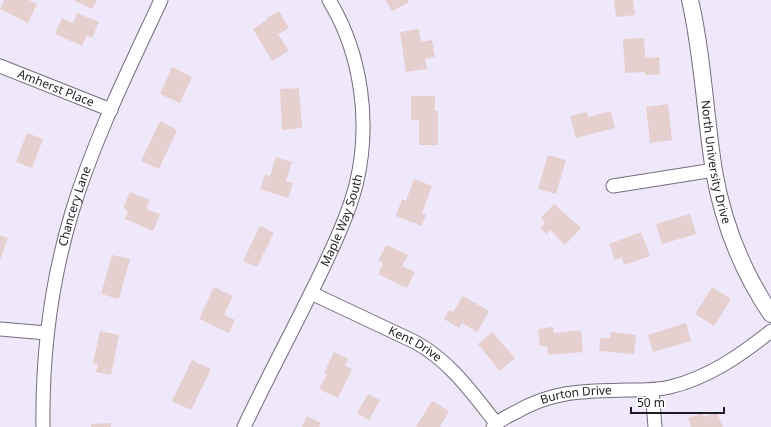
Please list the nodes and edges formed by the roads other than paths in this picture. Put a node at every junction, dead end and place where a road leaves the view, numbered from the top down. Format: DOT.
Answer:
graph roads {
  1 [pos="161,0"];
  2 [pos="329,0"];
  3 [pos="690,0"];
  4 [pos="0,66"];
  5 [pos="111,110"];
  6 [pos="714,170"];
  7 [pos="613,186"];
  8 [pos="311,293"];
  9 [pos="771,314"];
  10 [pos="0,330"];
  11 [pos="771,331"];
  12 [pos="47,333"];
  13 [pos="652,390"];
  14 [pos="495,425"];
  15 [pos="43,427"];
  16 [pos="244,427"];
  17 [pos="655,427"];
  1 -- 5 [label="street, Chancery Lane"];
  2 -- 8 [label="street, Maple Way South"];
  3 -- 6 [label="street, North University Drive"];
  4 -- 5 [label="street, Amherst Place"];
  5 -- 12 [label="street, Chancery Lane"];
  6 -- 7 [label="street"];
  6 -- 9 [label="street, North University Drive"];
  8 -- 14 [label="street, Kent Drive"];
  8 -- 16 [label="street, Maple Way South"];
  10 -- 12 [label="street"];
  11 -- 13 [label="street, Burton Drive"];
  12 -- 15 [label="street, Chancery Lane"];
  13 -- 14 [label="street, Burton Drive"];
  13 -- 17 [label="street"];
}
